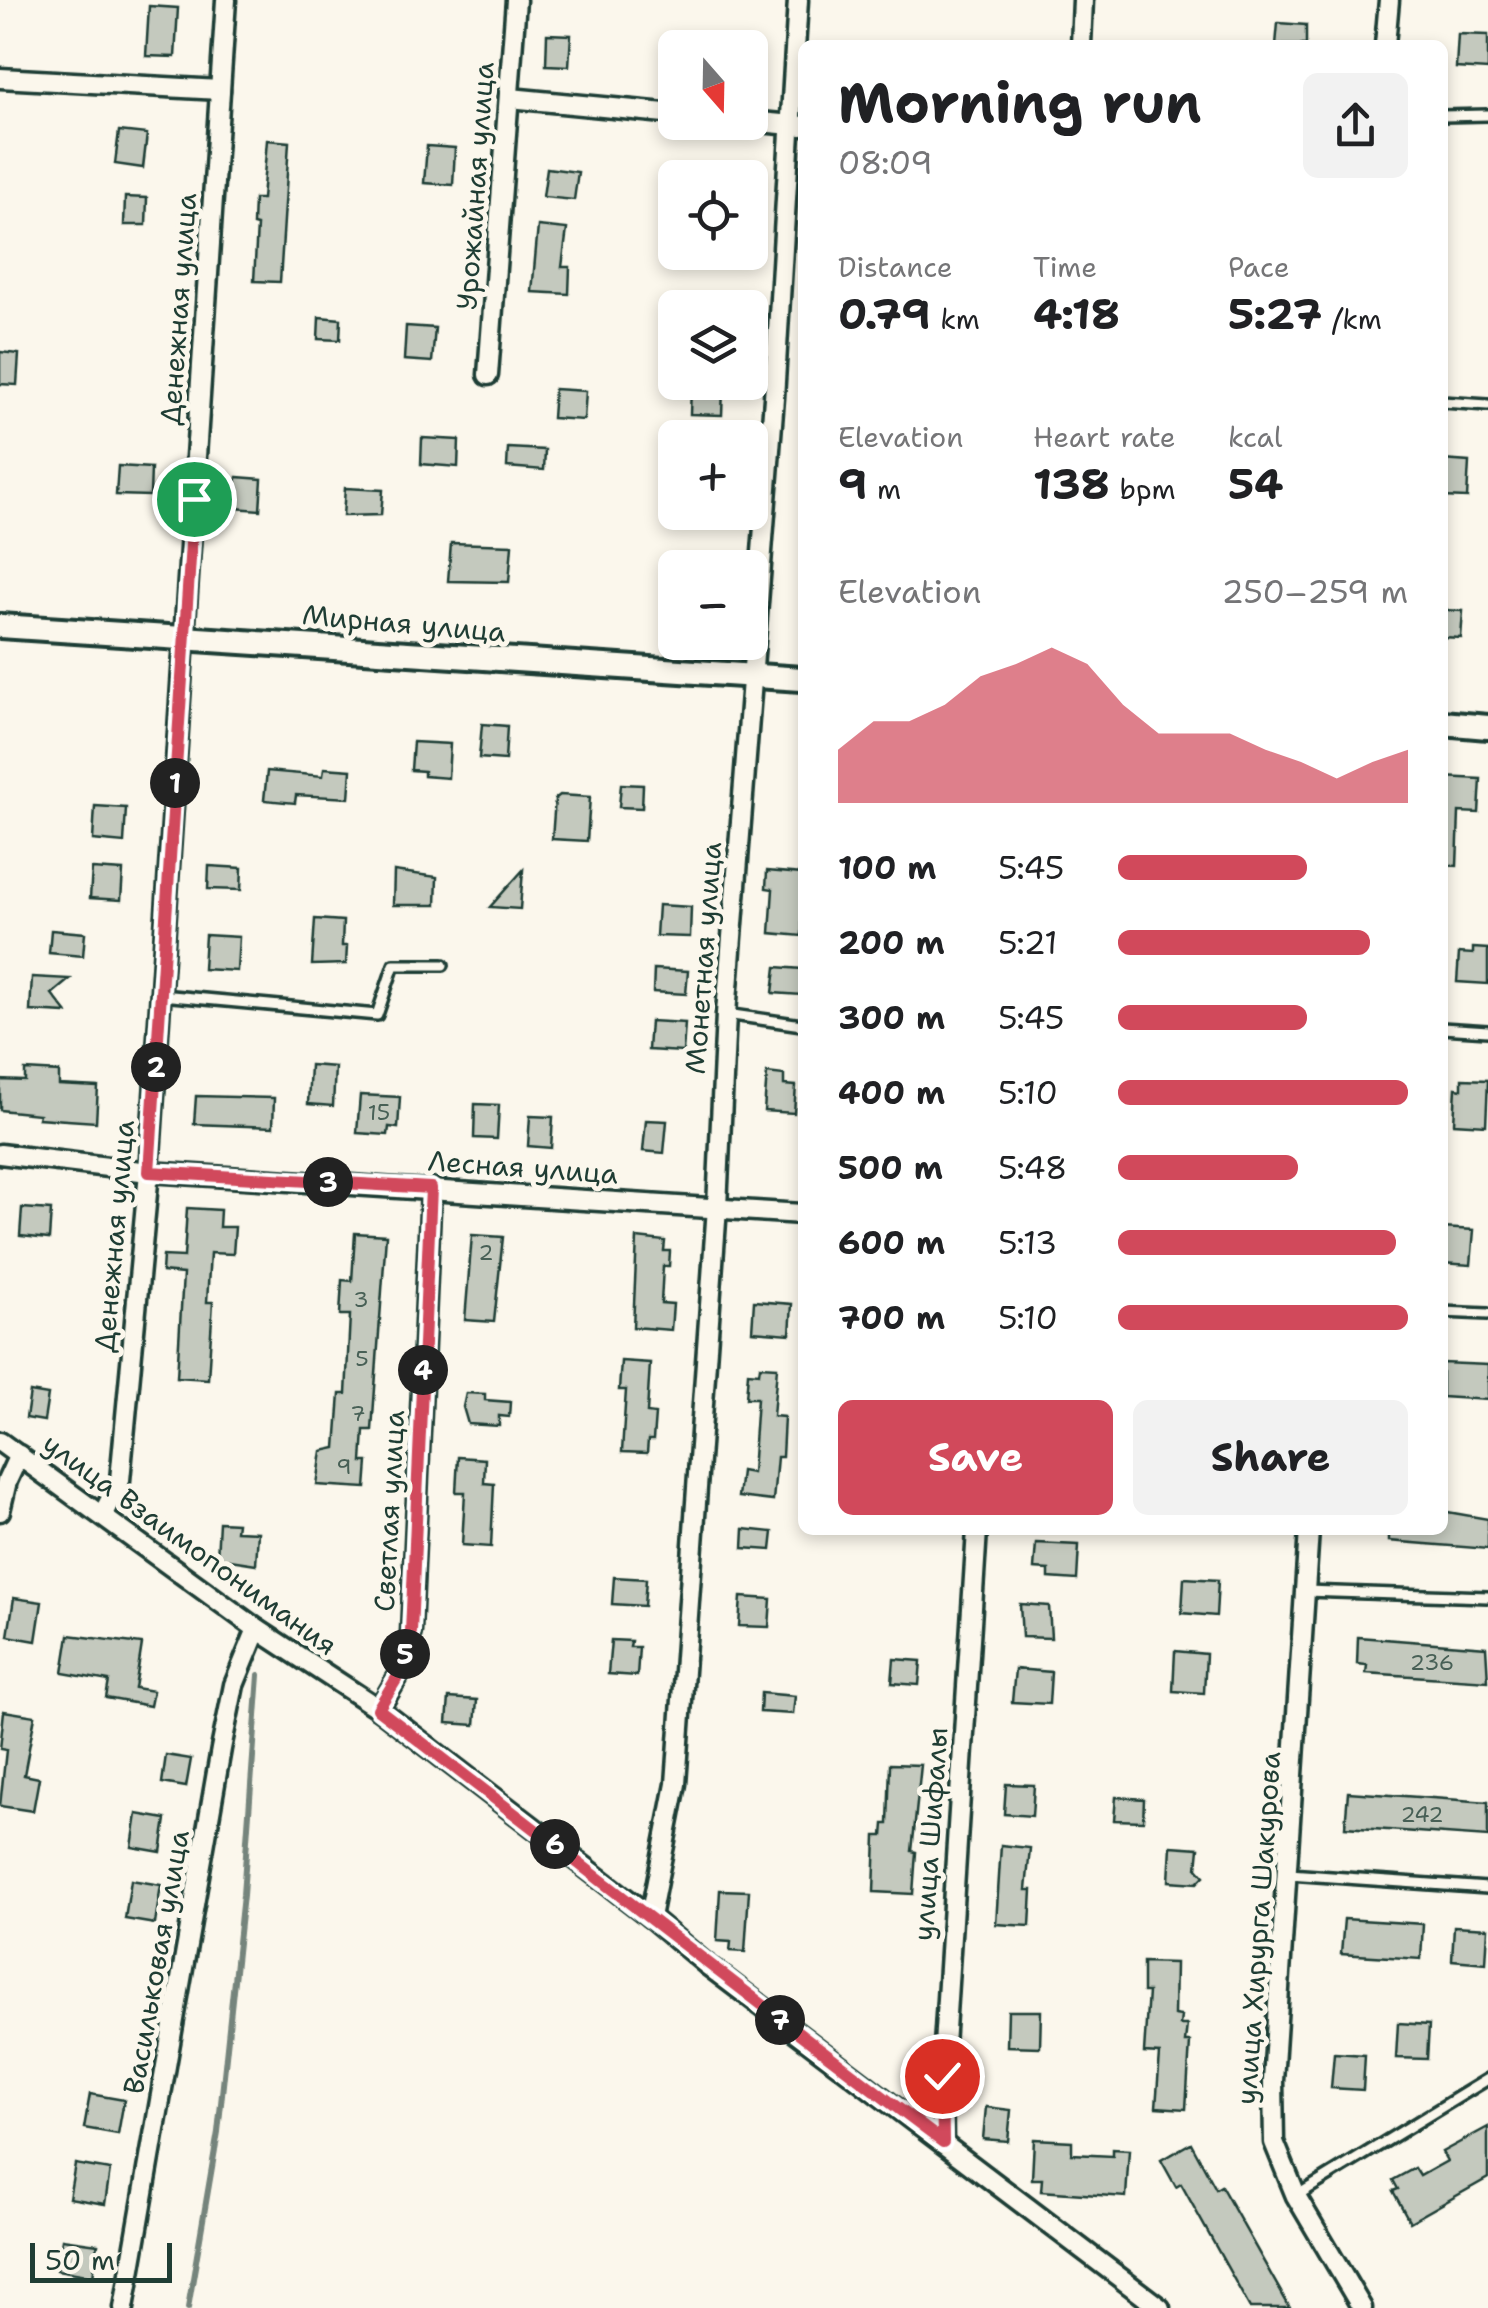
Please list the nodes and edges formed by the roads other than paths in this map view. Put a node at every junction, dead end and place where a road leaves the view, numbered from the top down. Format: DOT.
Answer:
graph roads {
  1 [pos="226,0"];
  2 [pos="516,0"];
  3 [pos="798,0"];
  4 [pos="1083,0"];
  5 [pos="1388,0"];
  6 [pos="1081,40"];
  7 [pos="1385,40"];
  8 [pos="0,78"];
  9 [pos="220,90"];
  10 [pos="510,98"];
  11 [pos="658,112"];
  12 [pos="1488,114"];
  13 [pos="1448,116"];
  14 [pos="768,124"];
  15 [pos="796,126"];
  16 [pos="488,376"];
  17 [pos="1448,402"];
  18 [pos="1488,405"];
  19 [pos="0,626"];
  20 [pos="185,635"];
  21 [pos="750,675"];
  22 [pos="798,678"];
  23 [pos="1448,724"];
  24 [pos="1488,727"];
  25 [pos="443,965"];
  26 [pos="161,995"];
  27 [pos="726,1014"];
  28 [pos="798,1024"];
  29 [pos="1448,1029"];
  30 [pos="1488,1032"];
  31 [pos="0,1154"];
  32 [pos="149,1172"];
  33 [pos="431,1188"];
  34 [pos="716,1206"];
  35 [pos="798,1214"];
  36 [pos="1448,1312"];
  37 [pos="1488,1314"];
  38 [pos="0,1442"];
  39 [pos="19,1455"];
  40 [pos="0,1511"];
  41 [pos="103,1514"];
  42 [pos="977,1535"];
  43 [pos="1309,1535"];
  44 [pos="1305,1591"];
  45 [pos="1488,1597"];
  46 [pos="257,1629"];
  47 [pos="378,1709"];
  48 [pos="1289,1874"];
  49 [pos="1487,1888"];
  50 [pos="650,1917"];
  51 [pos="1488,2078"];
  52 [pos="943,2142"];
  53 [pos="1296,2196"];
  54 [pos="124,2308"];
  55 [pos="1160,2308"];
  56 [pos="1362,2308"];
  1 -- 9 [label="street, Денежная улица"];
  2 -- 10 [label="street, Урожайная улица"];
  3 -- 15 [label="street, Монетная улица"];
  4 -- 6 [label="street"];
  5 -- 7 [label="street"];
  8 -- 9 [label="street"];
  9 -- 20 [label="street, Денежная улица"];
  10 -- 11 [label="street"];
  10 -- 16 [label="street, Урожайная улица"];
  12 -- 13 [label="lane"];
  14 -- 15 [label="street"];
  15 -- 21 [label="street, Монетная улица"];
  17 -- 18 [label="lane"];
  19 -- 20 [label="street, Мирная улица"];
  20 -- 21 [label="street, Мирная улица"];
  20 -- 26 [label="street, Денежная улица"];
  21 -- 22 [label="street, Мирная улица"];
  21 -- 27 [label="street, Монетная улица"];
  23 -- 24 [label="street"];
  25 -- 26 [label="lane"];
  26 -- 32 [label="street, Денежная улица"];
  27 -- 28 [label="lane"];
  27 -- 34 [label="street, Монетная улица"];
  29 -- 30 [label="lane"];
  31 -- 32 [label="street, Лесная улица"];
  32 -- 33 [label="street, Лесная улица"];
  32 -- 41 [label="street, Денежная улица"];
  33 -- 34 [label="street, Лесная улица"];
  33 -- 47 [label="street, Светлая улица"];
  34 -- 35 [label="street, Лесная улица"];
  34 -- 50 [label="street, Монетная улица"];
  36 -- 37 [label="lane"];
  38 -- 39 [label="street, улица Взаимопонимания"];
  39 -- 40 [label="street"];
  39 -- 41 [label="street, улица Взаимопонимания"];
  41 -- 46 [label="street, улица Взаимопонимания"];
  42 -- 52 [label="street, улица Шифалы"];
  43 -- 44 [label="street, улица Хирурга Шакурова"];
  44 -- 45 [label="lane"];
  44 -- 48 [label="street, улица Хирурга Шакурова"];
  46 -- 47 [label="street, улица Взаимопонимания"];
  46 -- 54 [label="street, Васильковая улица"];
  47 -- 50 [label="street, улица Взаимопонимания"];
  48 -- 49 [label="lane"];
  48 -- 53 [label="street, улица Хирурга Шакурова"];
  50 -- 52 [label="street, улица Взаимопонимания"];
  51 -- 53 [label="lane"];
  52 -- 55 [label="street, улица Взаимопонимания"];
  53 -- 56 [label="street, улица Хирурга Шакурова"];
}
